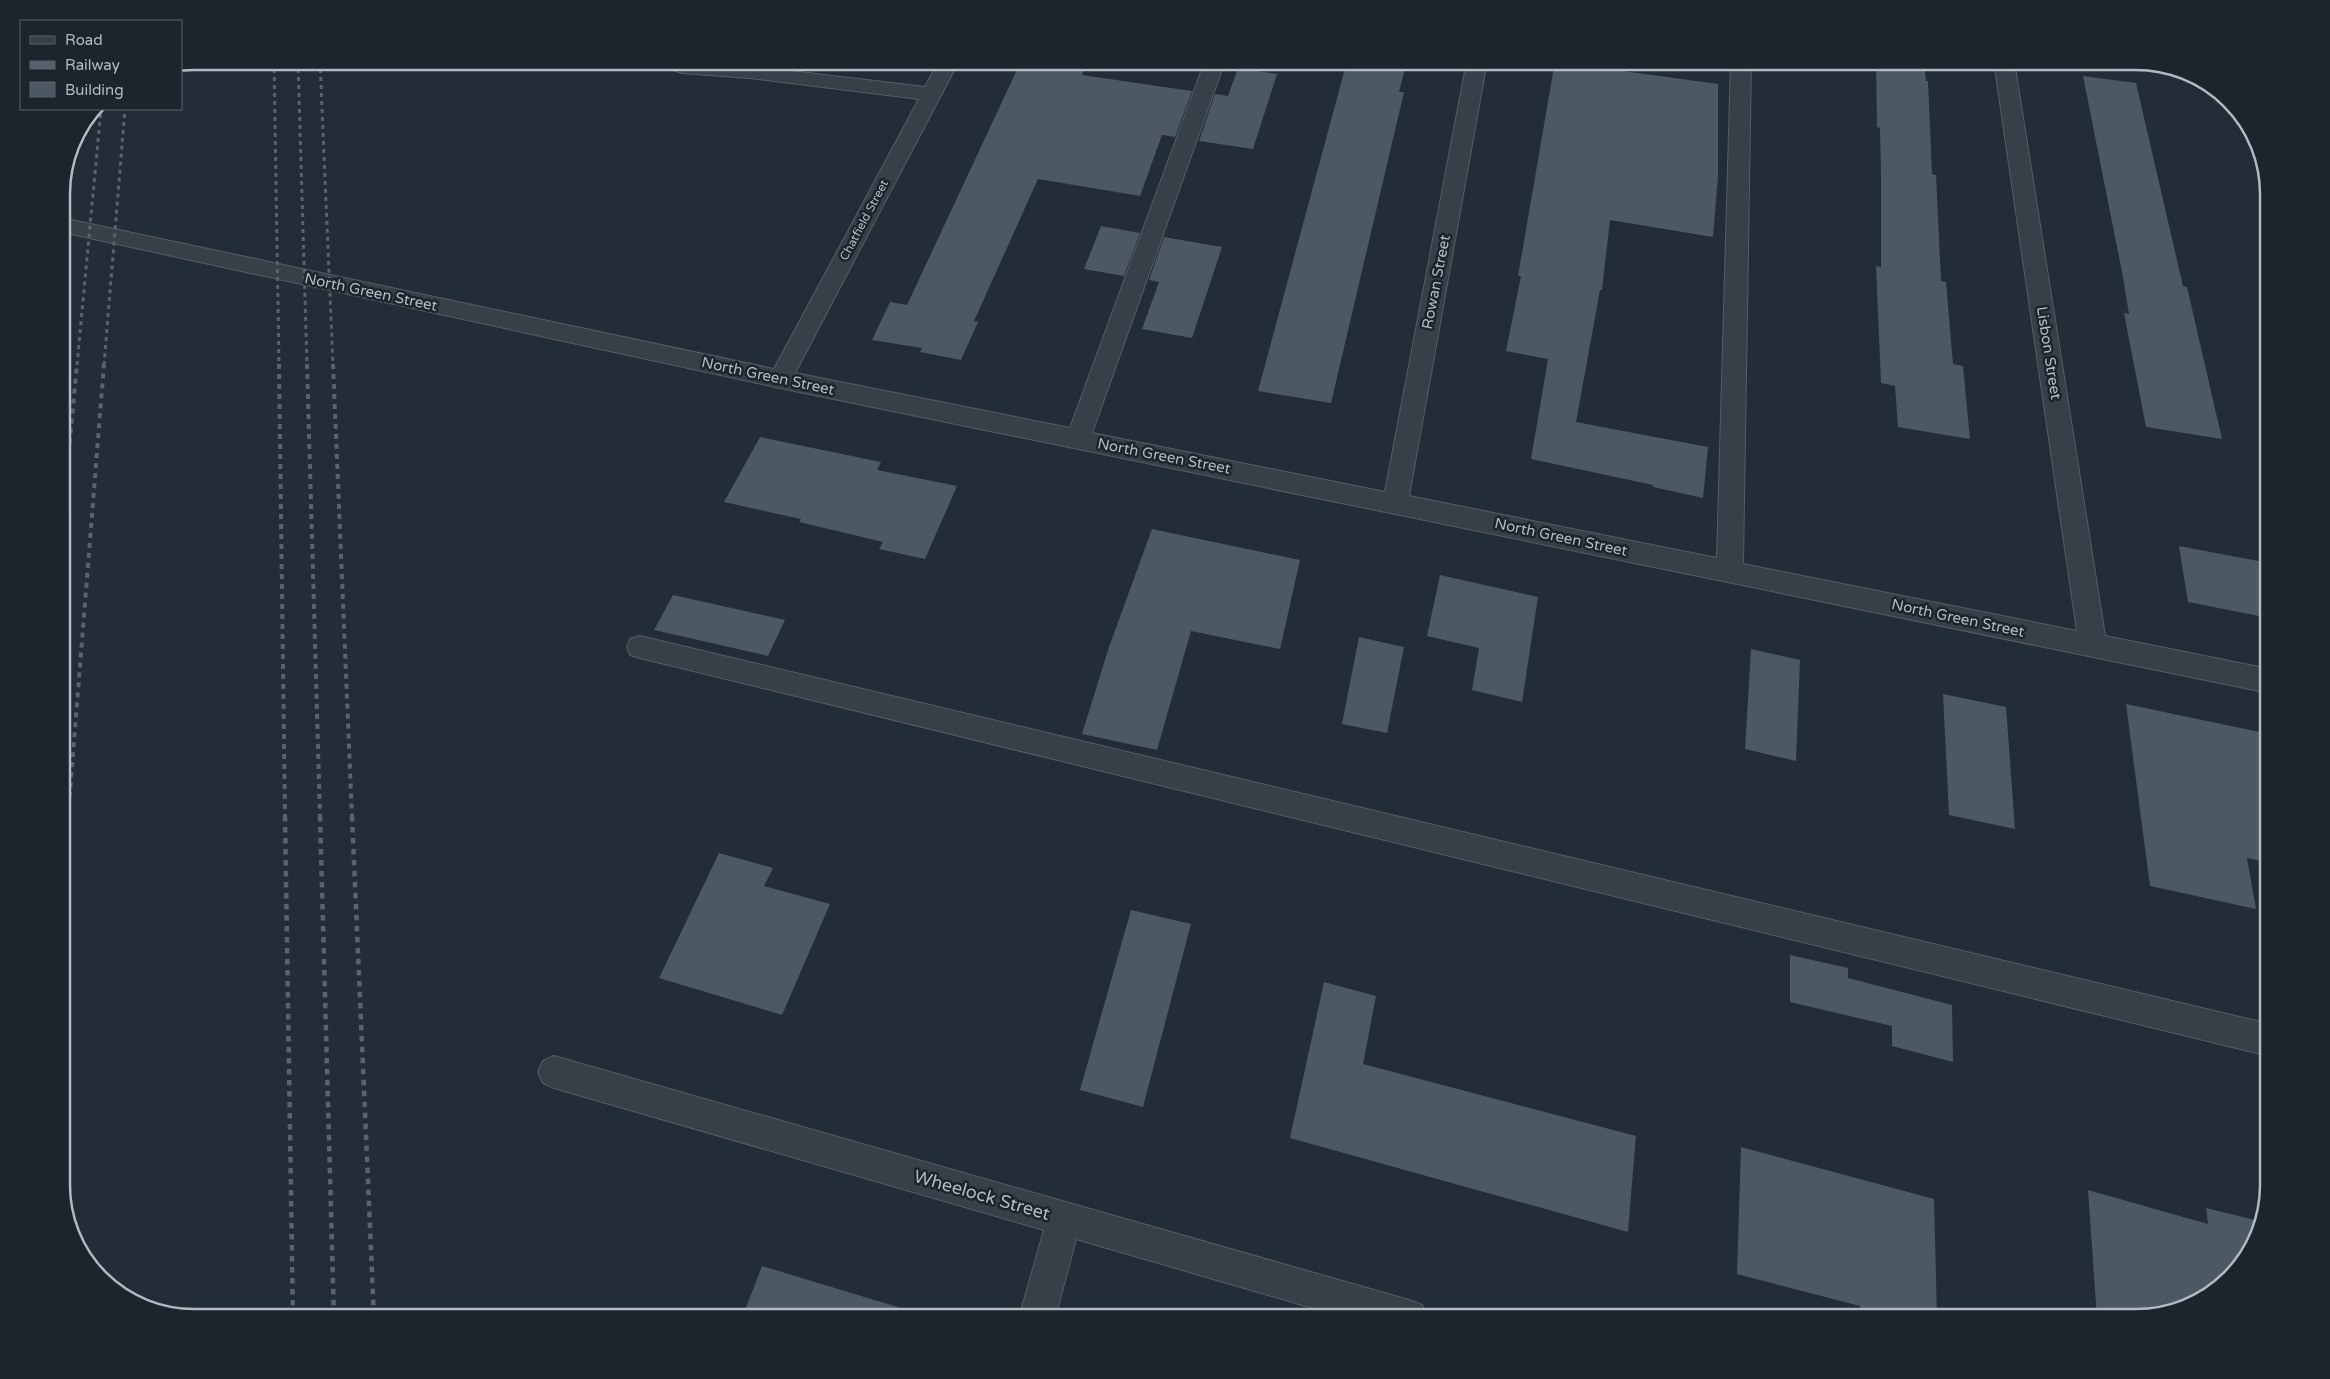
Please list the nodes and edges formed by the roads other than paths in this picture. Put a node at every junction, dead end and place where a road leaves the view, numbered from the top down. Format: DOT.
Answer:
graph roads {
  1 [pos="716,70"];
  2 [pos="944,70"];
  3 [pos="1212,70"];
  4 [pos="1474,70"];
  5 [pos="1741,70"];
  6 [pos="2005,70"];
  7 [pos="931,94"];
  8 [pos="70,227"];
  9 [pos="780,378"];
  10 [pos="1078,439"];
  11 [pos="1395,503"];
  12 [pos="1730,571"];
  13 [pos="2093,645"];
  14 [pos="640,647"];
  15 [pos="2260,679"];
  16 [pos="2260,1038"];
  17 [pos="554,1072"];
  18 [pos="1064,1219"];
  19 [pos="1039,1309"];
  20 [pos="1378,1309"];
  1 -- 7 [label="street"];
  2 -- 7 [label="street, Chatfield Street"];
  3 -- 10 [label="street"];
  4 -- 11 [label="street, Rowan Street"];
  5 -- 12 [label="street"];
  6 -- 13 [label="street, Lisbon Street"];
  7 -- 9 [label="street, Chatfield Street"];
  8 -- 9 [label="street, North Green Street"];
  9 -- 10 [label="street, North Green Street"];
  10 -- 11 [label="street, North Green Street"];
  11 -- 12 [label="street, North Green Street"];
  12 -- 13 [label="street, North Green Street"];
  13 -- 15 [label="street, North Green Street"];
  14 -- 16 [label="street"];
  17 -- 18 [label="street, Wheelock Street"];
  18 -- 19 [label="street"];
  18 -- 20 [label="street, Wheelock Street"];
}
